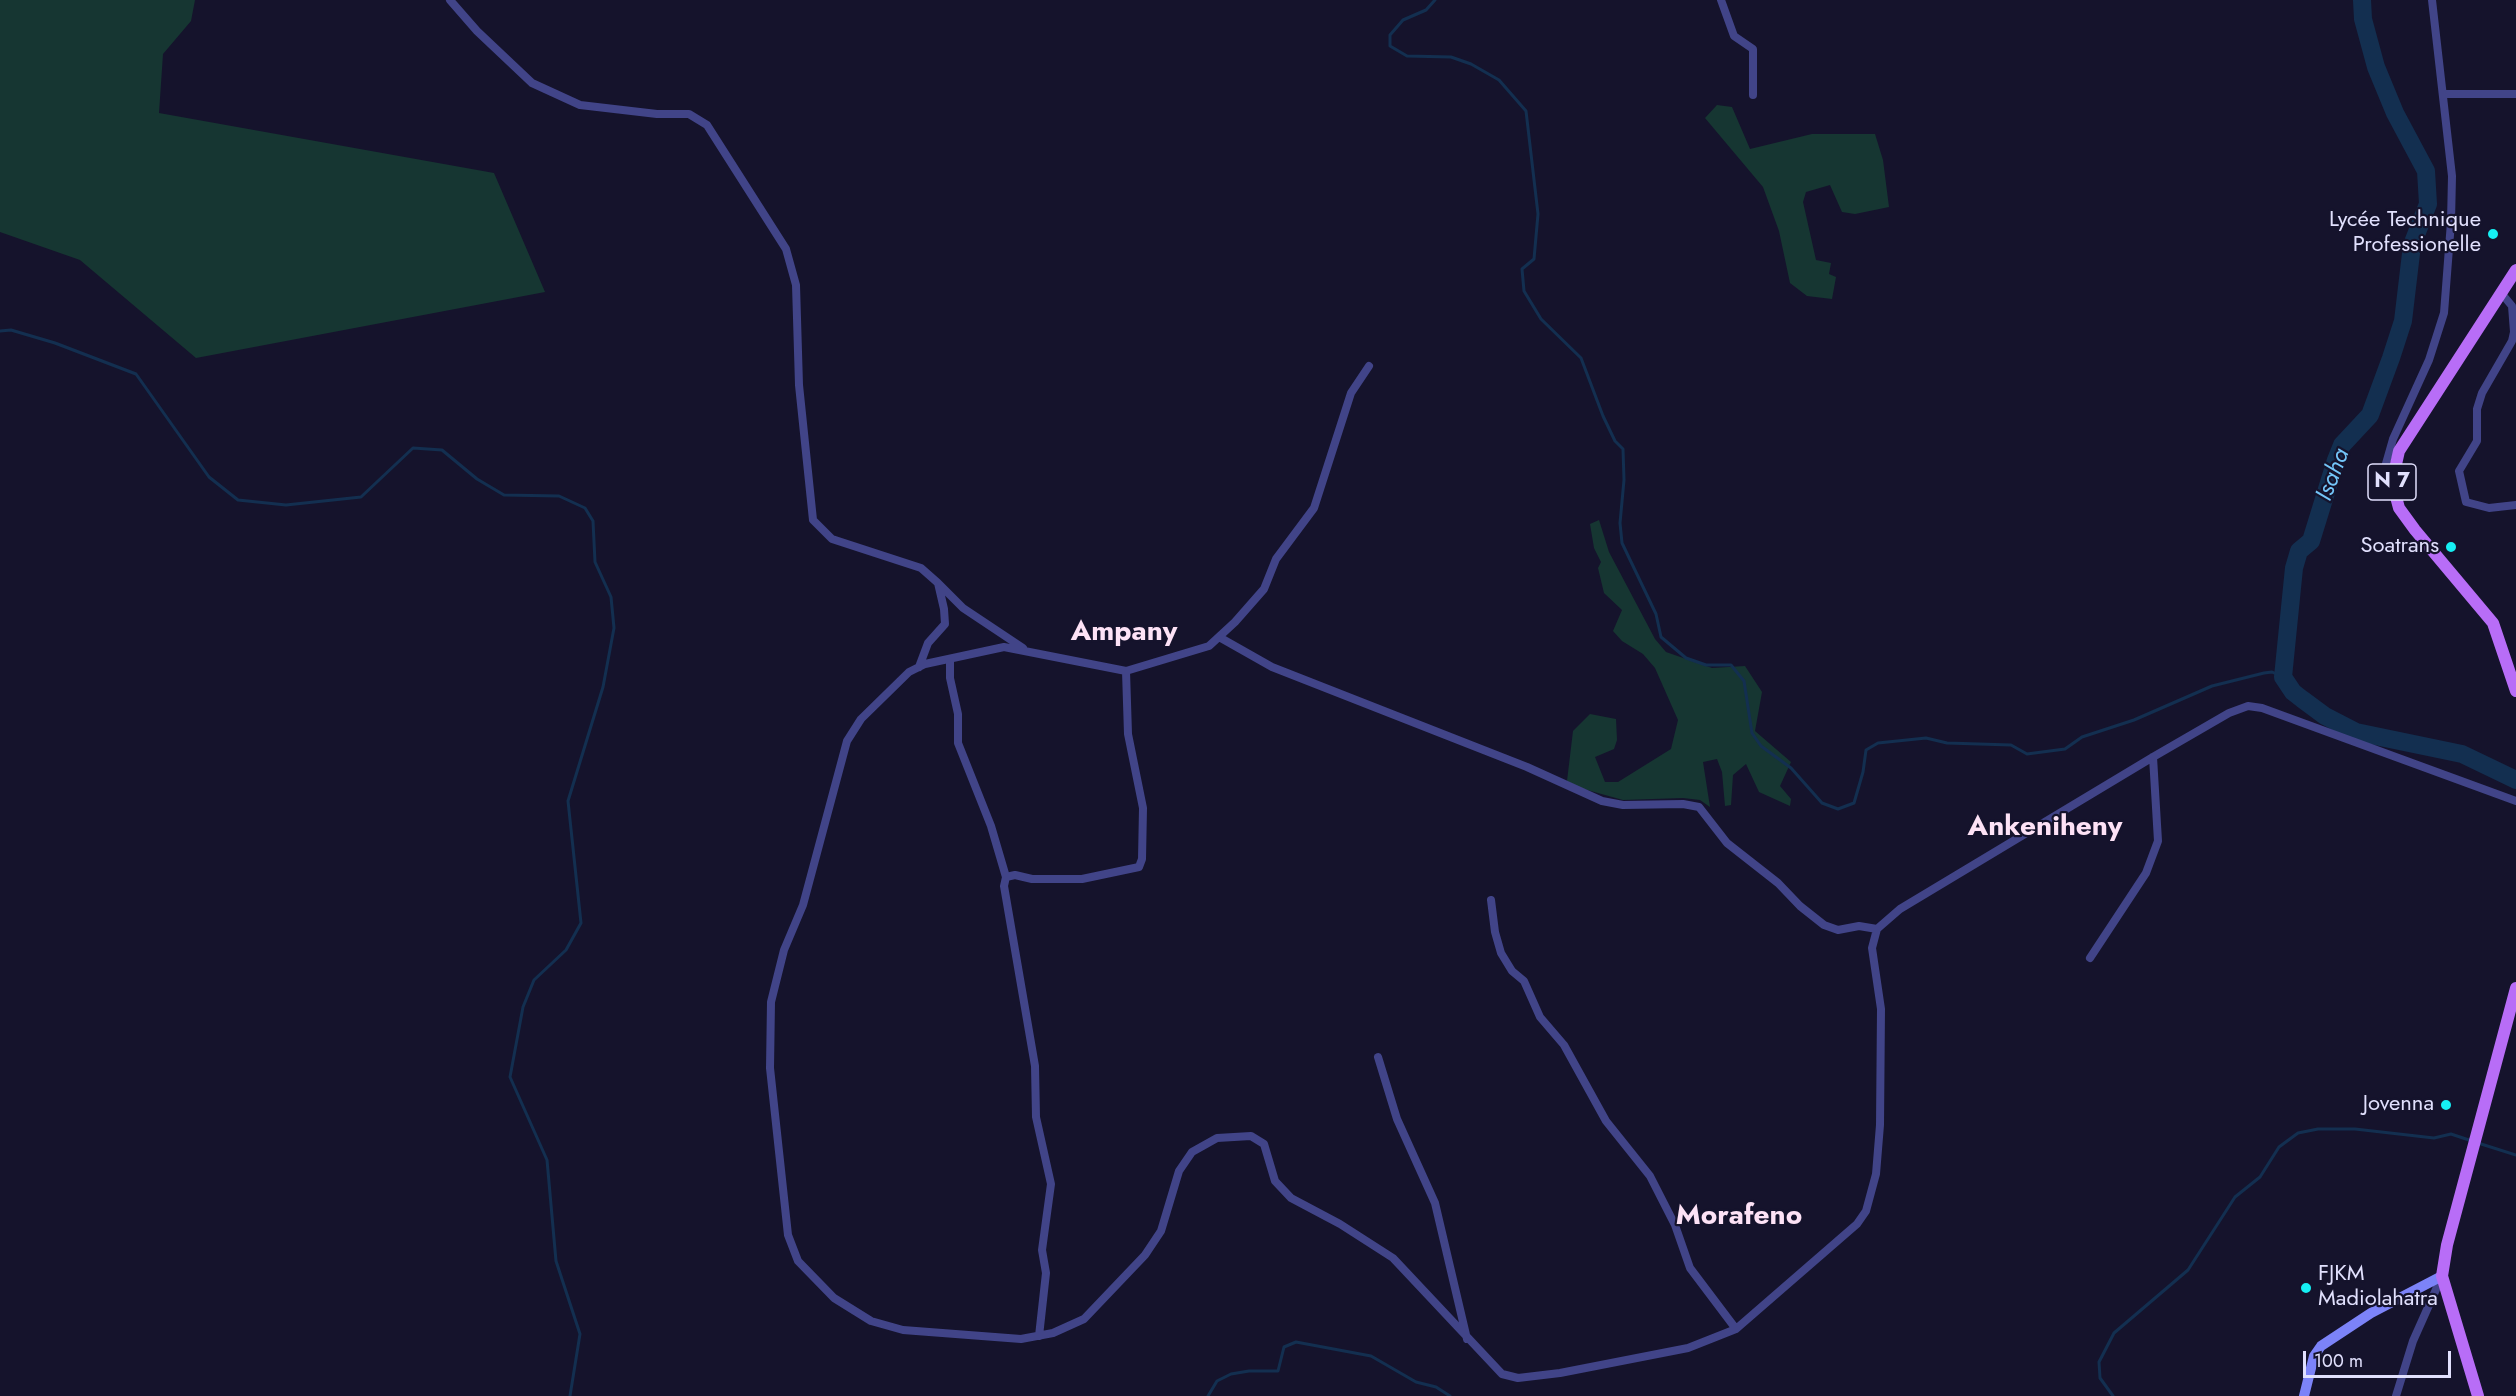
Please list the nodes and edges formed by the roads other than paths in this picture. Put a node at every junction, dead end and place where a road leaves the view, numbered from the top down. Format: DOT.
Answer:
graph roads {
  1 [pos="450,0"];
  2 [pos="1721,0"];
  3 [pos="2432,0"];
  4 [pos="1753,94"];
  5 [pos="2444,94"];
  6 [pos="2516,94"];
  7 [pos="2516,270"];
  8 [pos="2502,294"];
  9 [pos="1369,366"];
  10 [pos="2392,482"];
  11 [pos="2516,505"];
  12 [pos="938,583"];
  13 [pos="1219,637"];
  14 [pos="1026,650"];
  15 [pos="950,660"];
  16 [pos="919,667"];
  17 [pos="1126,671"];
  18 [pos="2516,691"];
  19 [pos="2153,757"];
  20 [pos="2516,801"];
  21 [pos="1006,877"];
  22 [pos="1491,900"];
  23 [pos="1876,929"];
  24 [pos="2090,958"];
  25 [pos="2516,988"];
  26 [pos="1378,1057"];
  27 [pos="2442,1276"];
  28 [pos="1736,1329"];
  29 [pos="1039,1336"];
  30 [pos="1467,1340"];
  31 [pos="2304,1396"];
  32 [pos="2396,1396"];
  33 [pos="2478,1396"];
  1 -- 12 [label="street"];
  2 -- 4 [label="street"];
  3 -- 5 [label="street"];
  5 -- 6 [label="street"];
  5 -- 10 [label="street"];
  7 -- 8 [label="main road, N 7"];
  8 -- 10 [label="main road, N 7"];
  8 -- 11 [label="street"];
  9 -- 13 [label="street"];
  10 -- 18 [label="main road, N 7"];
  12 -- 14 [label="street"];
  12 -- 16 [label="street"];
  13 -- 17 [label="street"];
  13 -- 23 [label="street"];
  14 -- 15 [label="street"];
  14 -- 17 [label="street"];
  15 -- 16 [label="street"];
  15 -- 21 [label="street"];
  16 -- 29 [label="street"];
  17 -- 21 [label="street"];
  19 -- 20 [label="street"];
  19 -- 23 [label="street"];
  19 -- 24 [label="street"];
  21 -- 29 [label="street"];
  22 -- 28 [label="street"];
  23 -- 28 [label="street"];
  25 -- 27 [label="main road"];
  26 -- 30 [label="street"];
  27 -- 31 [label="street"];
  27 -- 32 [label="street"];
  27 -- 33 [label="main road"];
  28 -- 30 [label="street"];
  29 -- 30 [label="street"];
}
